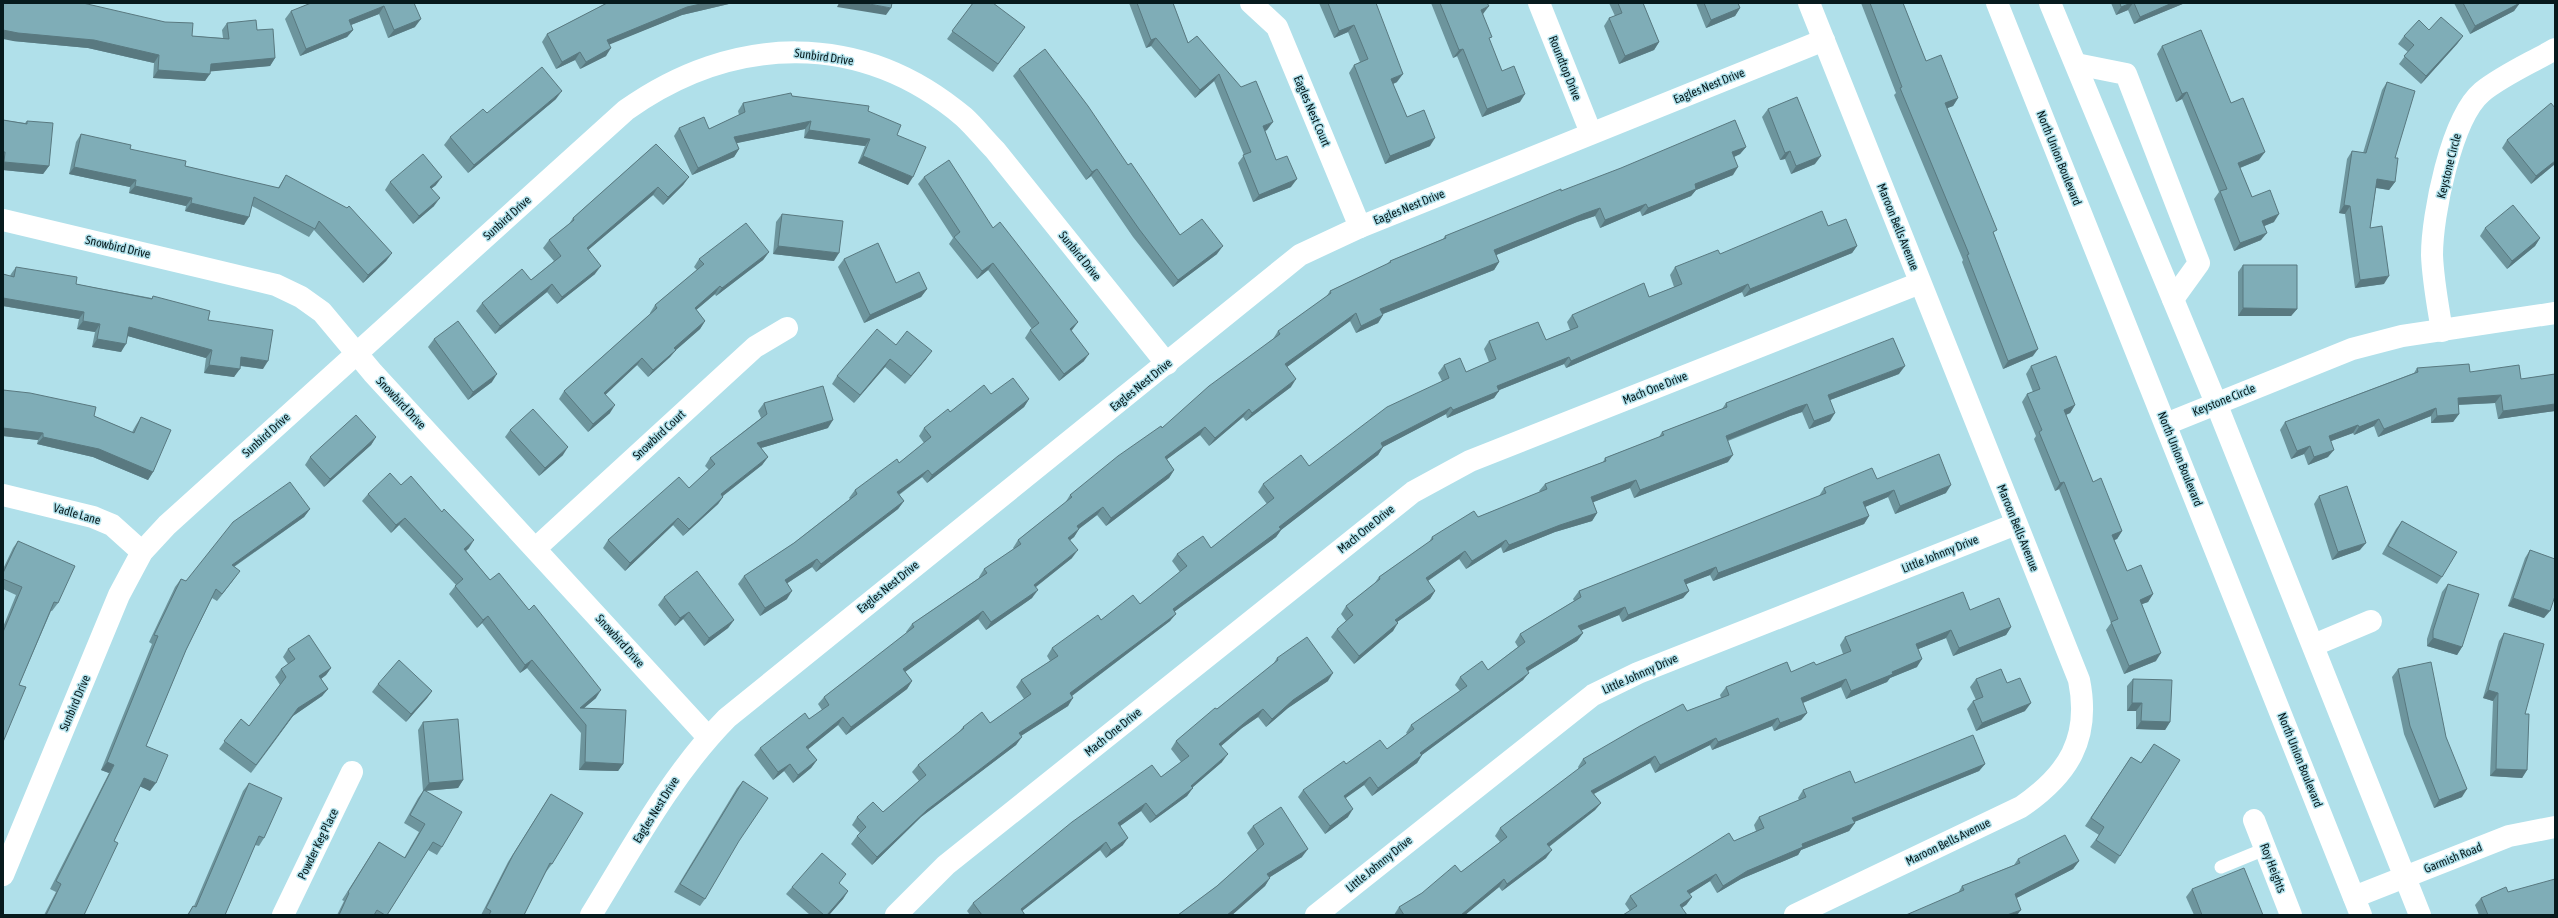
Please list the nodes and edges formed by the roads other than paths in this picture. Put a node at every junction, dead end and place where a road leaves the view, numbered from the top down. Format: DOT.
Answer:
graph roads {
  1 [pos="1251,3"];
  2 [pos="1539,3"];
  3 [pos="1809,3"];
  4 [pos="1997,3"];
  5 [pos="2050,3"];
  6 [pos="1824,40"];
  7 [pos="2555,49"];
  8 [pos="2076,64"];
  9 [pos="1591,133"];
  10 [pos="3,220"];
  11 [pos="1360,227"];
  12 [pos="1920,283"];
  13 [pos="2173,299"];
  14 [pos="2555,313"];
  15 [pos="787,328"];
  16 [pos="2442,330"];
  17 [pos="357,353"];
  18 [pos="1167,364"];
  19 [pos="2216,403"];
  20 [pos="2166,424"];
  21 [pos="3,495"];
  22 [pos="2016,524"];
  23 [pos="536,548"];
  24 [pos="142,552"];
  25 [pos="2372,621"];
  26 [pos="2314,645"];
  27 [pos="708,737"];
  28 [pos="352,772"];
  29 [pos="2254,820"];
  30 [pos="2555,827"];
  31 [pos="2265,849"];
  32 [pos="2221,867"];
  33 [pos="3,875"];
  34 [pos="2405,877"];
  35 [pos="2358,906"];
  36 [pos="283,915"];
  37 [pos="591,915"];
  38 [pos="896,915"];
  39 [pos="1316,915"];
  40 [pos="1795,915"];
  41 [pos="2291,915"];
  42 [pos="2420,915"];
  1 -- 11 [label="street, Eagles Nest Court"];
  2 -- 9 [label="street, Roundtop Drive"];
  3 -- 6 [label="street, Maroon Bells Avenue"];
  4 -- 20 [label="street, North Union Boulevard"];
  5 -- 8 [label="street"];
  6 -- 9 [label="street, Eagles Nest Drive"];
  6 -- 12 [label="street, Maroon Bells Avenue"];
  7 -- 16 [label="street, Keystone Circle"];
  8 -- 13 [label="street"];
  8 -- 13 [label="street"];
  9 -- 11 [label="street, Eagles Nest Drive"];
  10 -- 17 [label="street, Snowbird Drive"];
  11 -- 18 [label="street, Eagles Nest Drive"];
  12 -- 22 [label="street, Maroon Bells Avenue"];
  12 -- 38 [label="street, Mach One Drive"];
  13 -- 19 [label="street"];
  14 -- 16 [label="street, Keystone Circle"];
  15 -- 23 [label="street, Snowbird Court"];
  16 -- 19 [label="street, Keystone Circle"];
  17 -- 18 [label="street, Sunbird Drive"];
  17 -- 23 [label="street, Snowbird Drive"];
  17 -- 24 [label="street, Sunbird Drive"];
  18 -- 27 [label="street, Eagles Nest Drive"];
  19 -- 20 [label="street, Keystone Circle"];
  19 -- 26 [label="street"];
  20 -- 35 [label="street, North Union Boulevard"];
  21 -- 24 [label="street, Vadle Lane"];
  22 -- 39 [label="street, Little Johnny Drive"];
  22 -- 40 [label="street, Maroon Bells Avenue"];
  23 -- 27 [label="street, Snowbird Drive"];
  24 -- 33 [label="street, Sunbird Drive"];
  25 -- 26 [label="street"];
  26 -- 34 [label="street"];
  27 -- 37 [label="street, Eagles Nest Drive"];
  28 -- 36 [label="street, Powder Keg Place"];
  29 -- 31 [label="street, Roy Heights"];
  30 -- 34 [label="street, Garmish Road"];
  31 -- 32 [label="lane"];
  31 -- 41 [label="street, Roy Heights"];
  34 -- 35 [label="street, Garmish Road"];
  34 -- 42 [label="street"];
}
